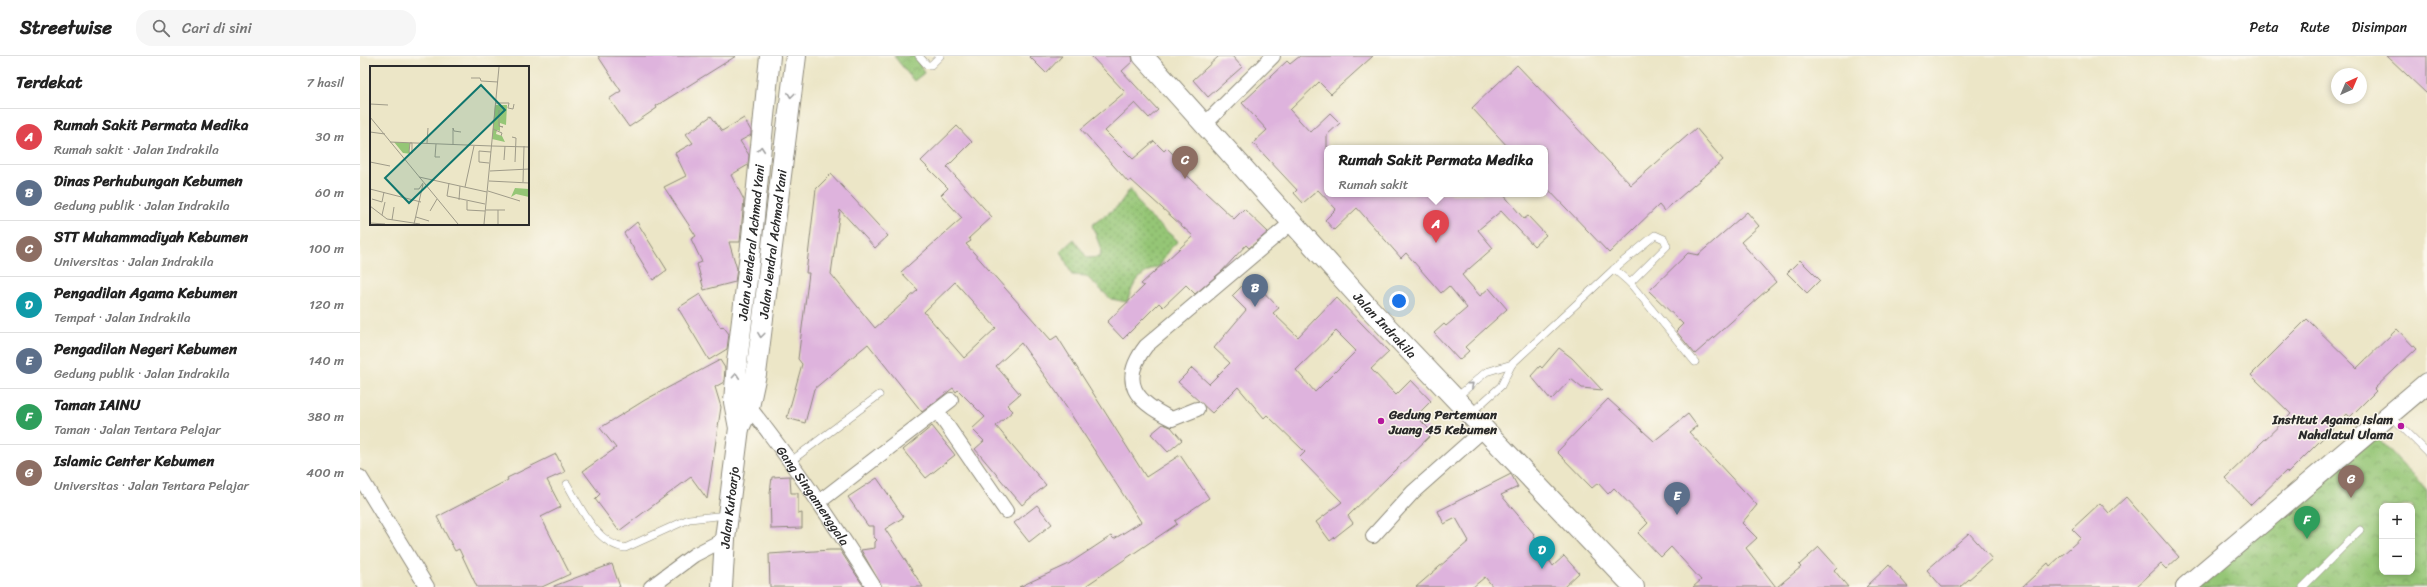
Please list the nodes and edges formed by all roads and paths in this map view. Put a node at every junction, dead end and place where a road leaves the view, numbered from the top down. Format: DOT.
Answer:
graph roads {
  1 [pos="770,56"];
  2 [pos="796,56"];
  3 [pos="919,56"];
  4 [pos="940,56"];
  5 [pos="1143,56"];
  6 [pos="1273,56"];
  7 [pos="1205,124"];
  8 [pos="1291,223"];
  9 [pos="1614,269"];
  10 [pos="1630,283"];
  11 [pos="1695,362"];
  12 [pos="1512,364"];
  13 [pos="2427,383"];
  14 [pos="879,395"];
  15 [pos="1455,399"];
  16 [pos="951,400"];
  17 [pos="742,404"];
  18 [pos="1197,409"];
  19 [pos="936,411"];
  20 [pos="1470,414"];
  21 [pos="2390,414"];
  22 [pos="739,428"];
  23 [pos="1484,429"];
  24 [pos="2427,452"];
  25 [pos="791,461"];
  26 [pos="360,477"];
  27 [pos="567,484"];
  28 [pos="820,502"];
  29 [pos="1006,511"];
  30 [pos="729,515"];
  31 [pos="2360,530"];
  32 [pos="1373,536"];
  33 [pos="725,539"];
  34 [pos="428,587"];
  35 [pos="650,587"];
  36 [pos="722,587"];
  37 [pos="874,587"];
  38 [pos="1634,587"];
  39 [pos="2186,587"];
  40 [pos="2303,587"];
  17 -- 1 [label="main road, Jalan Jenderal Achmad Yani, one-way"];
  2 -- 17 [label="main road, Jalan Jendral Achmad Yani, one-way"];
  3 -- 4 [label="lane"];
  5 -- 7 [label="main road, Jalan Indrakila"];
  6 -- 7 [label="street"];
  7 -- 8 [label="main road, Jalan Indrakila"];
  8 -- 15 [label="main road, Jalan Indrakila"];
  8 -- 18 [label="street"];
  9 -- 10 [label="lane"];
  9 -- 10 [label="lane"];
  9 -- 12 [label="lane"];
  10 -- 11 [label="lane"];
  15 -- 12 [label="lane, one-way"];
  12 -- 20 [label="lane"];
  13 -- 21 [label="main road"];
  14 -- 25 [label="lane"];
  15 -- 20 [label="main road, Jalan Indrakila"];
  16 -- 19 [label="street"];
  17 -- 22 [label="main road, Jalan Jenderal Achmad Yani"];
  17 -- 25 [label="street, Gang Singamenggala"];
  19 -- 28 [label="street"];
  19 -- 29 [label="street"];
  20 -- 23 [label="main road, Jalan Indrakila"];
  21 -- 24 [label="lane"];
  21 -- 39 [label="main road"];
  22 -- 30 [label="main road, Jalan Kutoarjo"];
  23 -- 32 [label="street"];
  23 -- 38 [label="main road, Jalan Indrakila"];
  25 -- 28 [label="street, Gang Singamenggala"];
  26 -- 34 [label="street"];
  27 -- 30 [label="lane"];
  28 -- 37 [label="street, Gang Singamenggala"];
  30 -- 33 [label="main road, Jalan Kutoarjo"];
  31 -- 40 [label="lane"];
  33 -- 35 [label="street"];
  33 -- 36 [label="main road, Jalan Kutoarjo"];
}
